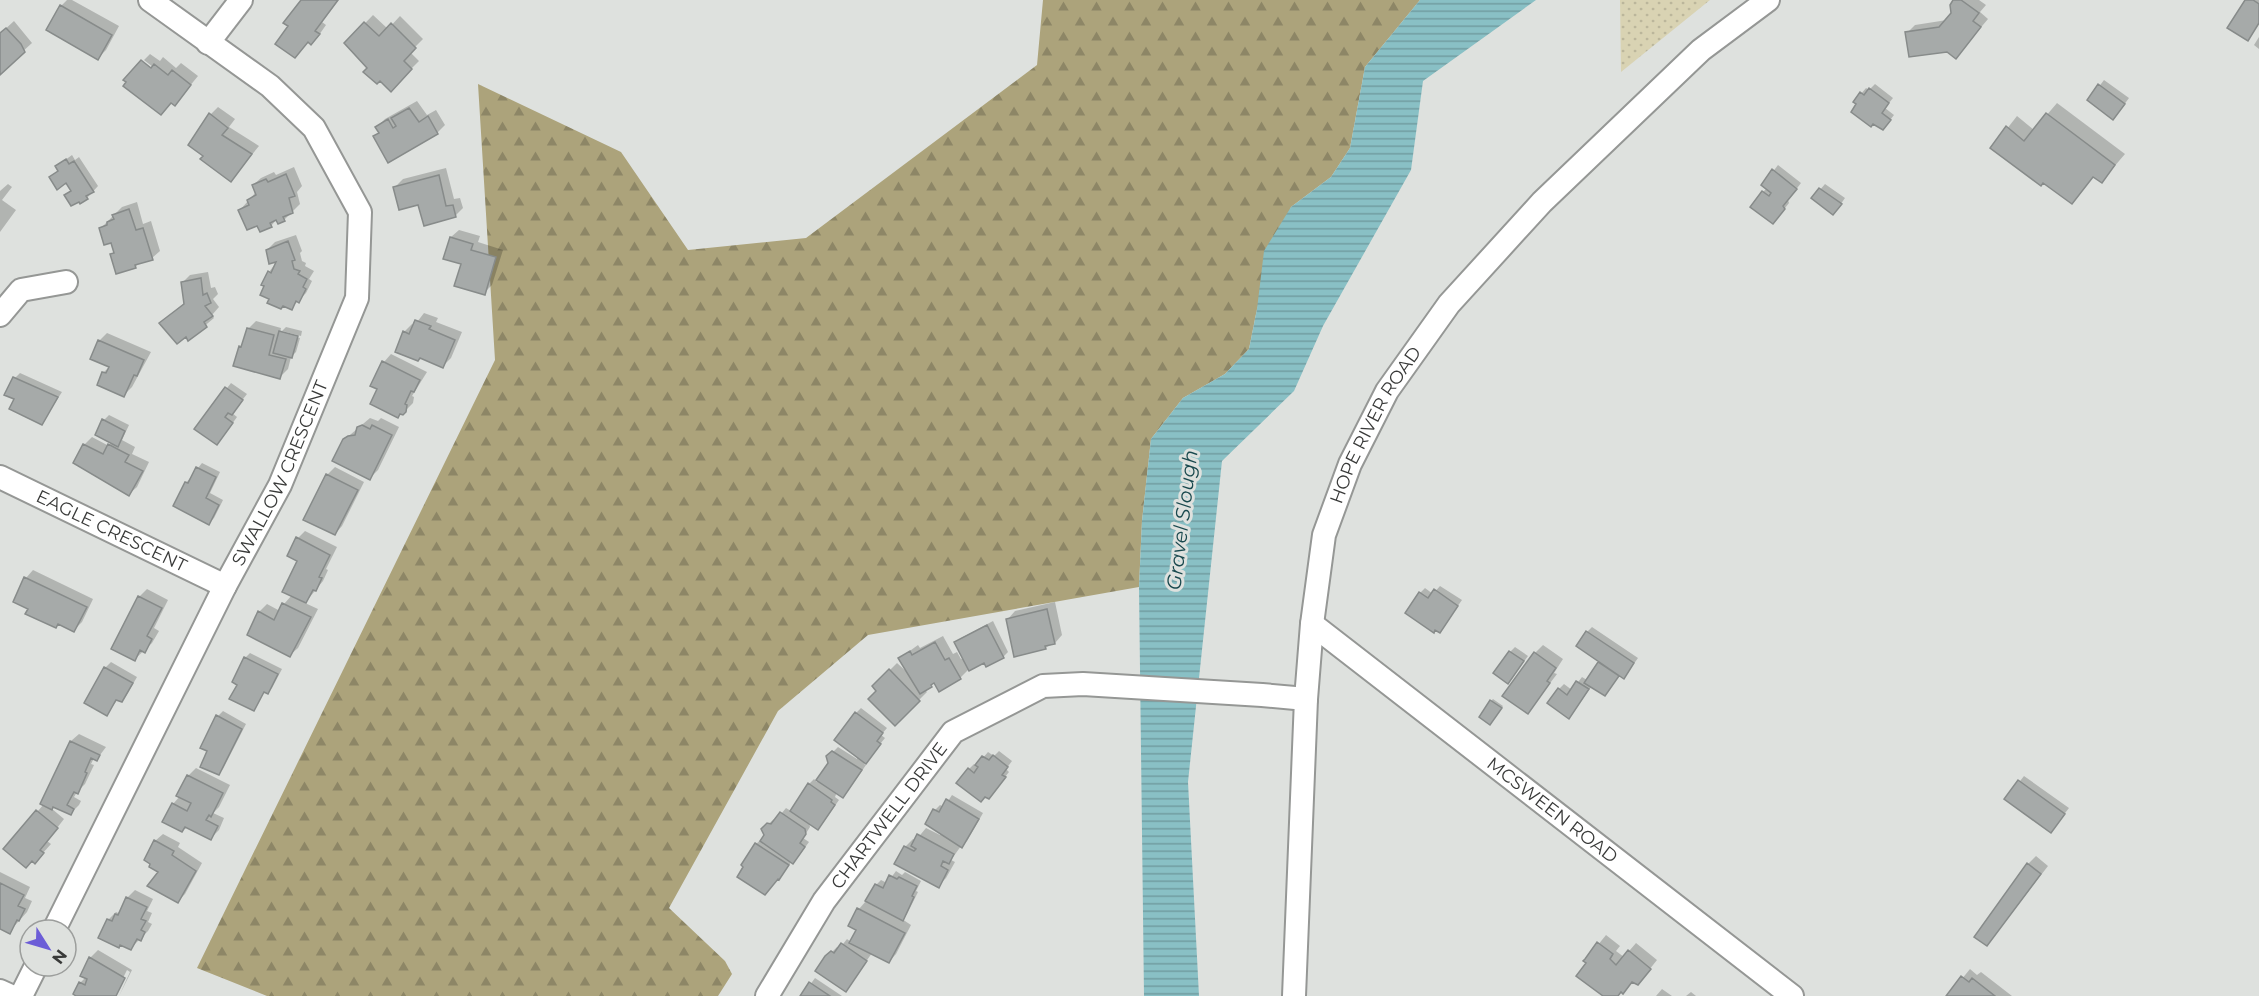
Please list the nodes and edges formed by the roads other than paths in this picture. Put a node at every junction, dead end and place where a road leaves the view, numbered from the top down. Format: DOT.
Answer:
graph roads {
  1 [pos="150,0"];
  2 [pos="241,0"];
  3 [pos="1768,0"];
  4 [pos="208,43"];
  5 [pos="66,282"];
  6 [pos="0,315"];
  7 [pos="0,477"];
  8 [pos="225,586"];
  9 [pos="1312,624"];
  10 [pos="1306,699"];
  11 [pos="60,918"];
  12 [pos="30,978"];
  13 [pos="0,990"];
  14 [pos="11,996"];
  15 [pos="21,996"];
  16 [pos="767,996"];
  17 [pos="1294,996"];
  18 [pos="1792,996"];
  1 -- 4 [label="street, SWALLOW CRESCENT"];
  2 -- 4 [label="street"];
  3 -- 9 [label="street, HOPE RIVER ROAD"];
  4 -- 8 [label="street, SWALLOW CRESCENT"];
  5 -- 6 [label="street"];
  7 -- 8 [label="street, EAGLE CRESCENT"];
  8 -- 11 [label="street, SWALLOW CRESCENT"];
  9 -- 10 [label="street, HOPE RIVER ROAD"];
  9 -- 18 [label="street, MCSWEEN ROAD"];
  10 -- 16 [label="street, CHARTWELL DRIVE"];
  10 -- 17 [label="street, HOPE RIVER ROAD"];
  12 -- 15 [label="street"];
  13 -- 14 [label="street"];
}
